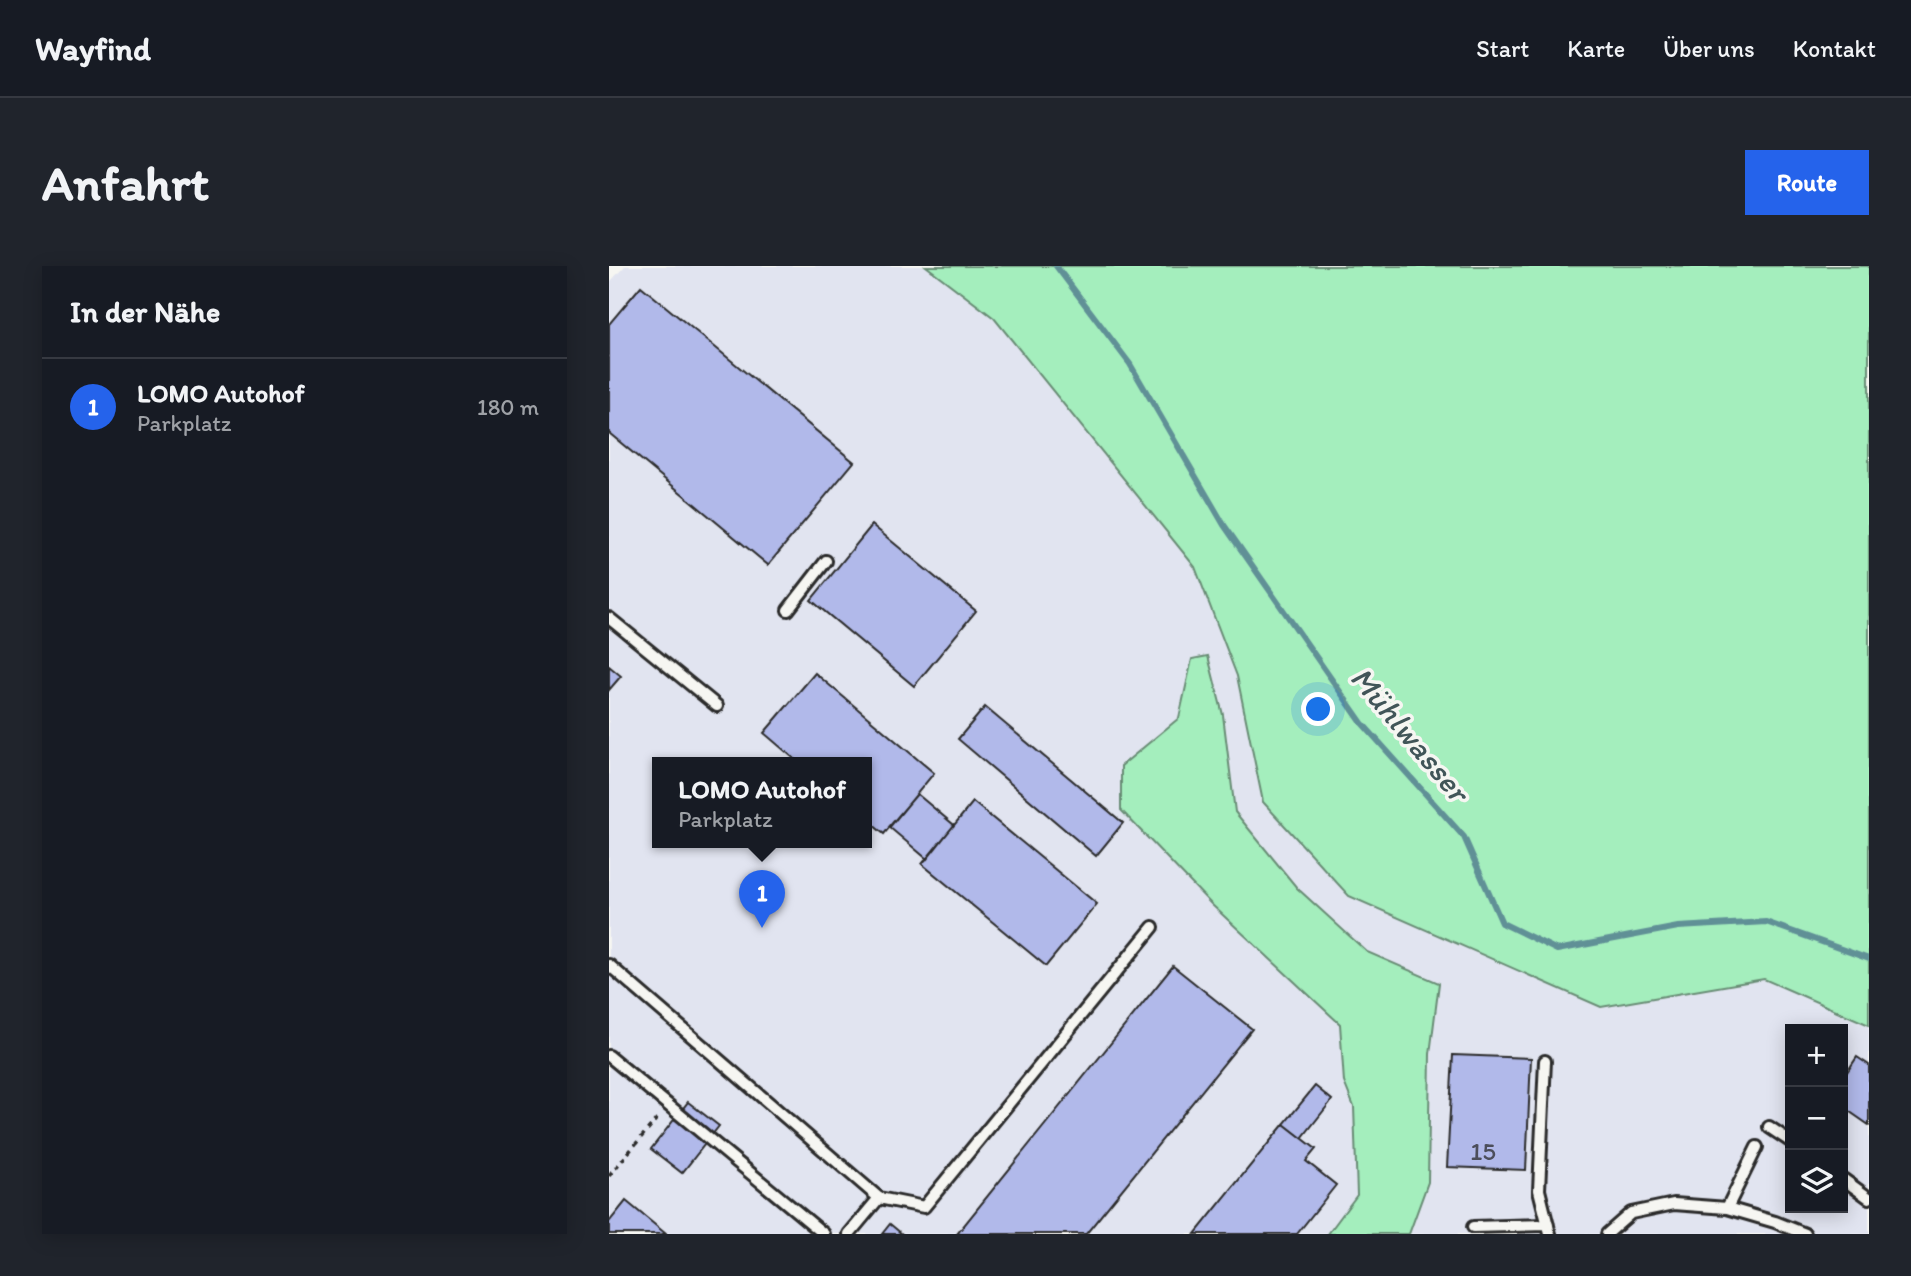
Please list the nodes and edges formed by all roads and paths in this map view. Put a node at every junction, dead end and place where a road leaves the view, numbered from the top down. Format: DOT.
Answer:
graph roads {
  1 [pos="826,561"];
  2 [pos="788,610"];
  3 [pos="609,618"];
  4 [pos="717,706"];
  5 [pos="1153,927"];
  6 [pos="609,965"];
  7 [pos="609,1056"];
  8 [pos="1545,1061"];
  9 [pos="669,1105"];
  10 [pos="1769,1127"];
  11 [pos="1785,1138"];
  12 [pos="1757,1147"];
  13 [pos="609,1177"];
  14 [pos="1848,1183"];
  15 [pos="879,1198"];
  16 [pos="1869,1198"];
  17 [pos="1727,1208"];
  18 [pos="1473,1227"];
  19 [pos="1549,1230"];
  20 [pos="824,1234"];
  21 [pos="849,1234"];
  22 [pos="1607,1234"];
  23 [pos="1805,1234"];
  1 -- 2 [label="lane"];
  3 -- 4 [label="lane"];
  5 -- 15 [label="lane"];
  6 -- 15 [label="lane"];
  7 -- 9 [label="lane"];
  8 -- 19 [label="lane"];
  9 -- 13 [label="path"];
  9 -- 20 [label="lane"];
  10 -- 11 [label="lane"];
  12 -- 17 [label="lane"];
  14 -- 16 [label="lane"];
  15 -- 21 [label="lane"];
  17 -- 22 [label="lane"];
  17 -- 23 [label="lane"];
  18 -- 19 [label="lane"];
}
